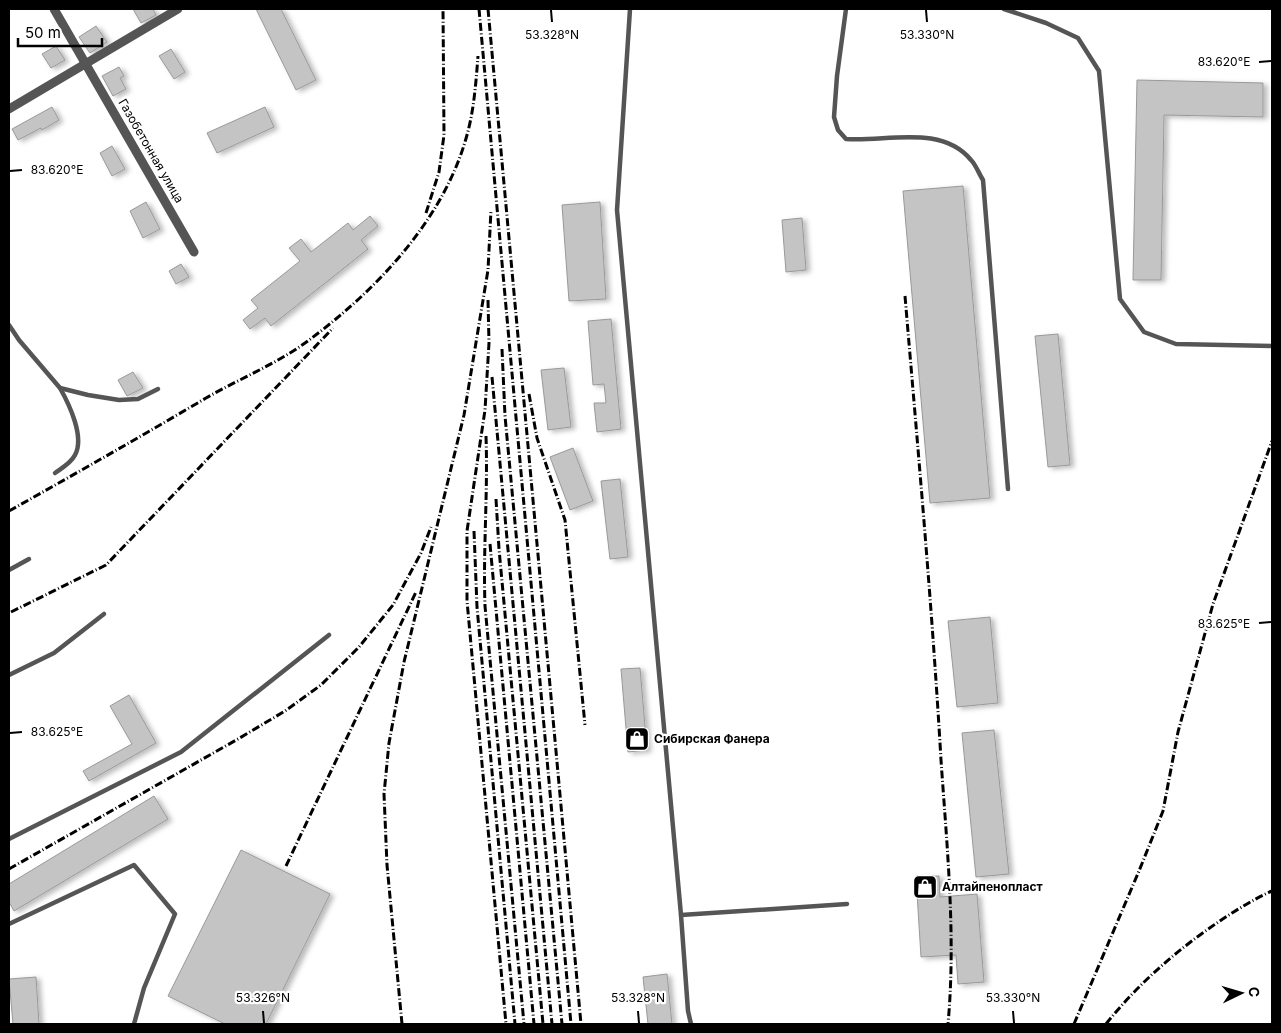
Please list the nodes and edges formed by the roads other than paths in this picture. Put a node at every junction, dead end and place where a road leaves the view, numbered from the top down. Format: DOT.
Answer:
graph roads {
  1 [pos="54,9"];
  2 [pos="178,9"];
  3 [pos="630,9"];
  4 [pos="846,9"];
  5 [pos="1004,9"];
  6 [pos="86,63"];
  7 [pos="9,109"];
  8 [pos="194,252"];
  9 [pos="9,325"];
  10 [pos="1272,346"];
  11 [pos="60,388"];
  12 [pos="158,389"];
  13 [pos="55,473"];
  14 [pos="1008,489"];
  15 [pos="29,559"];
  16 [pos="9,570"];
  17 [pos="104,614"];
  18 [pos="329,635"];
  19 [pos="9,675"];
  20 [pos="9,839"];
  21 [pos="847,904"];
  22 [pos="681,915"];
  23 [pos="9,924"];
  24 [pos="134,1024"];
  25 [pos="691,1024"];
  1 -- 6 [label="street, Газобетонная улица"];
  2 -- 6 [label="street"];
  3 -- 22 [label="lane"];
  4 -- 14 [label="lane"];
  5 -- 10 [label="lane"];
  6 -- 7 [label="street"];
  6 -- 8 [label="street, Газобетонная улица"];
  9 -- 11 [label="lane"];
  11 -- 12 [label="lane"];
  11 -- 13 [label="lane"];
  15 -- 16 [label="lane"];
  17 -- 19 [label="lane"];
  18 -- 20 [label="lane"];
  21 -- 22 [label="lane"];
  22 -- 25 [label="lane"];
  23 -- 24 [label="lane"];
}
